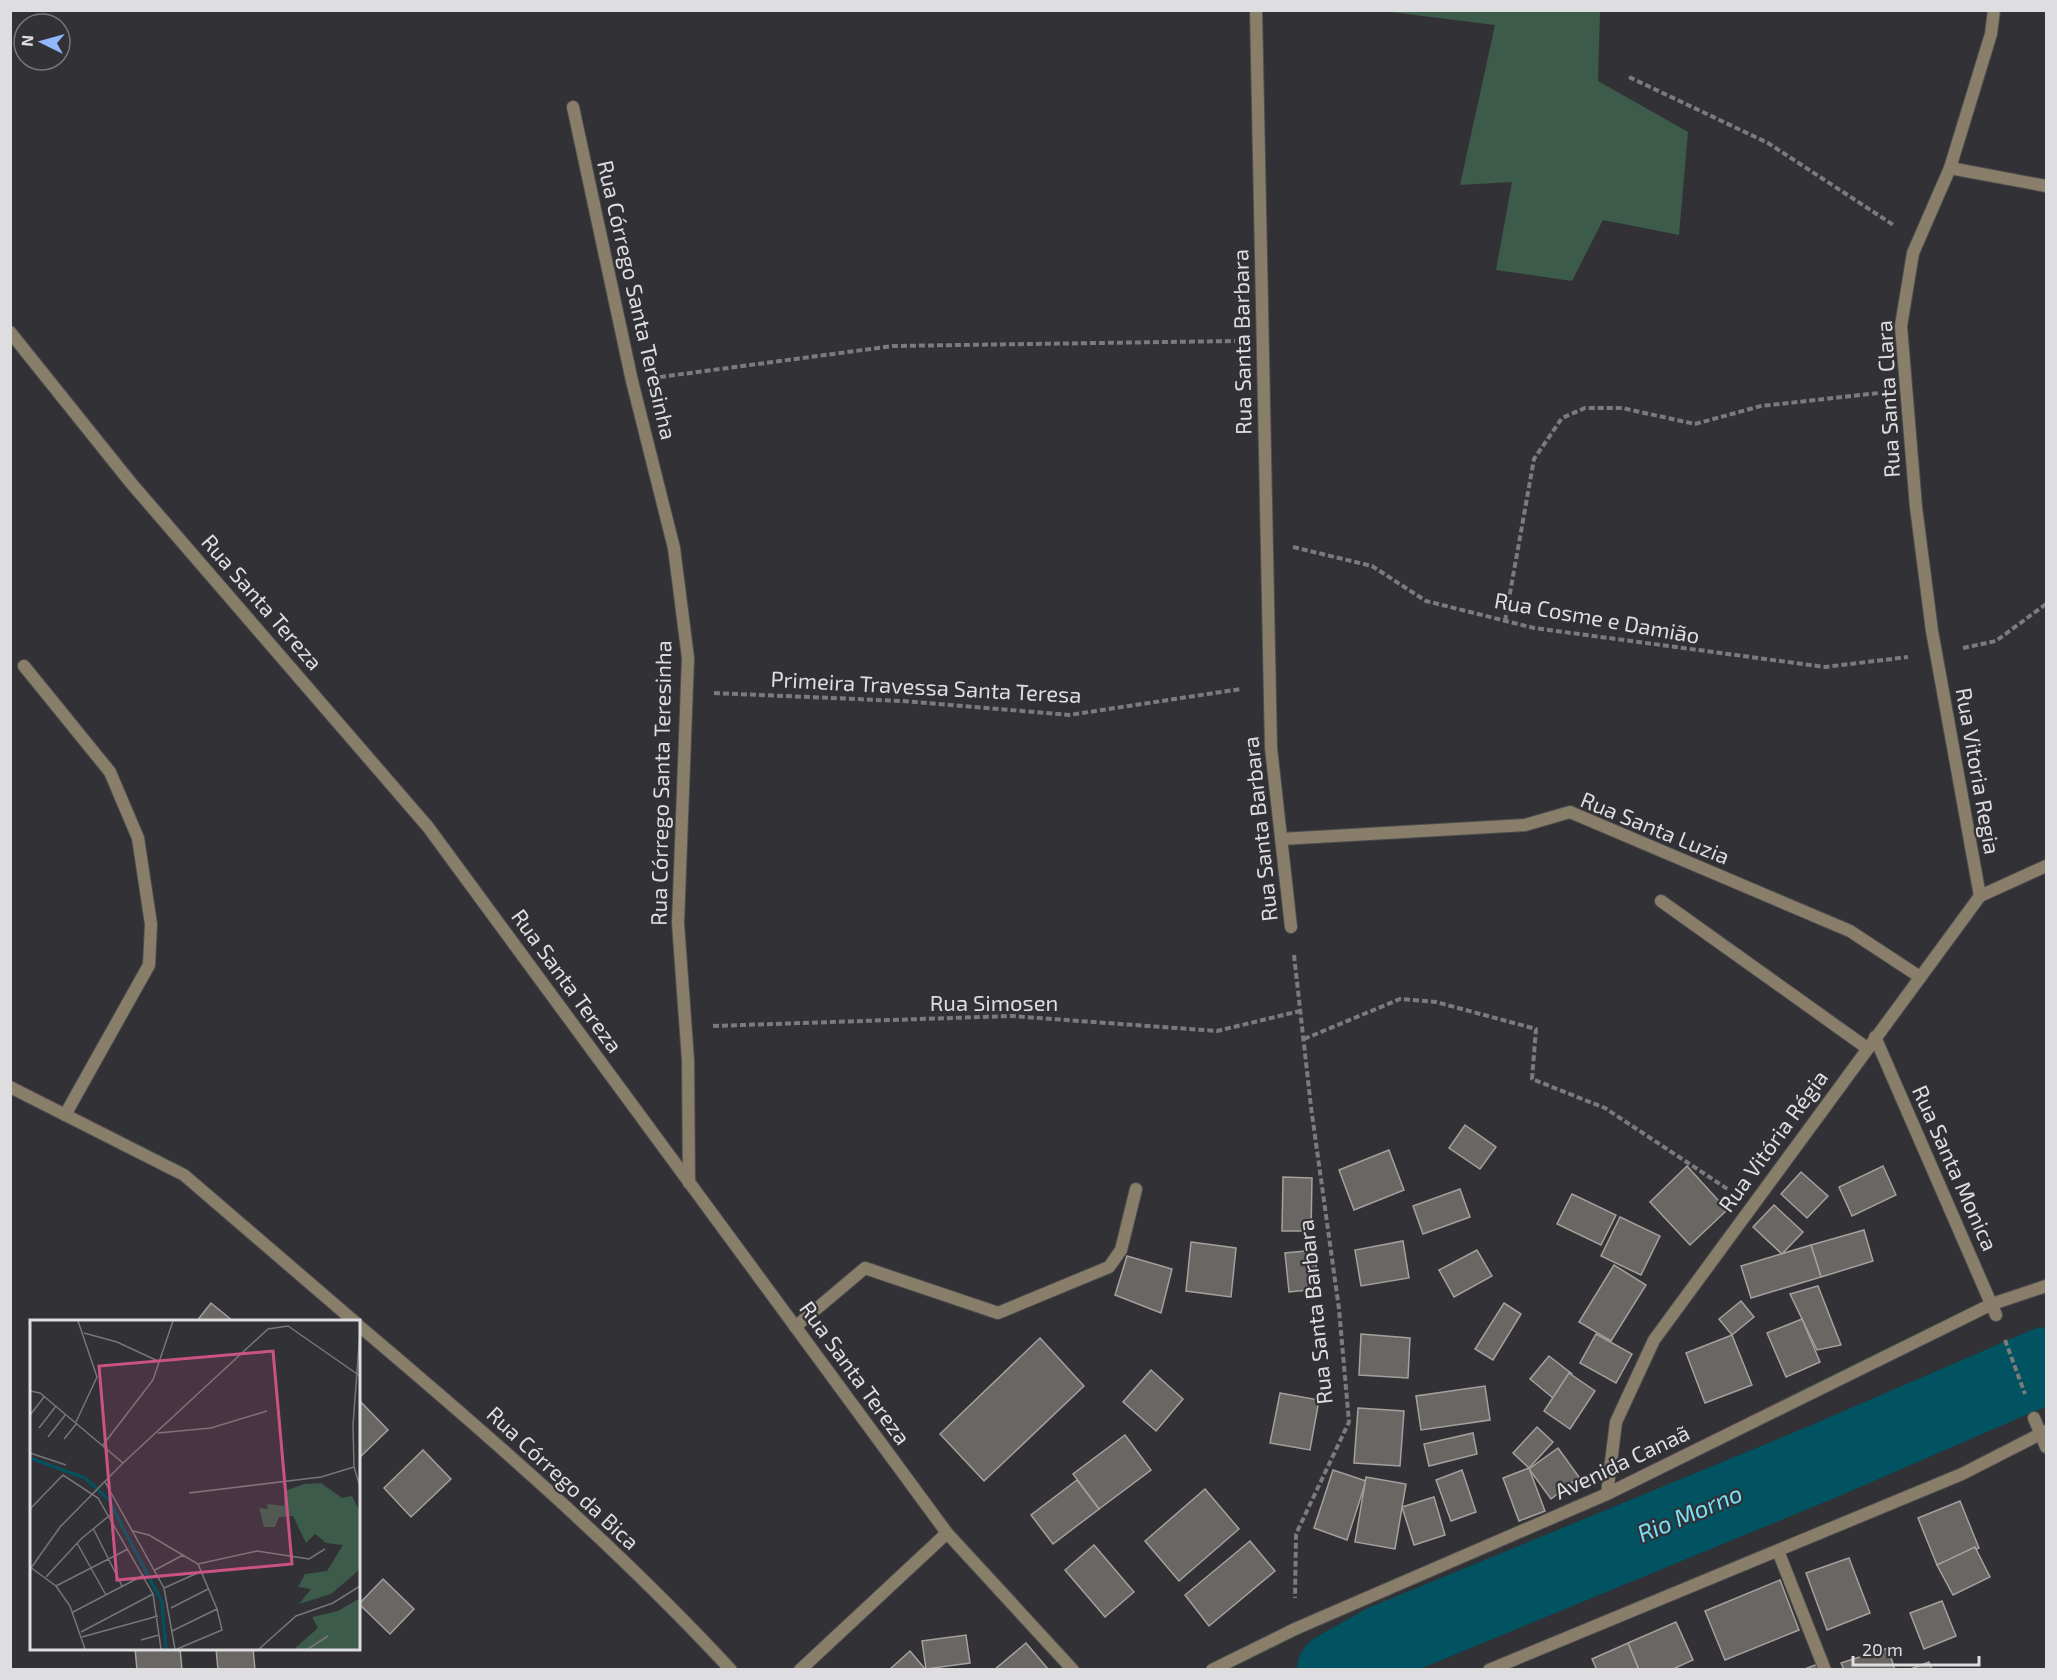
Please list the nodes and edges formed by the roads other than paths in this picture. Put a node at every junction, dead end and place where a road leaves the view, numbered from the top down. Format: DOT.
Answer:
graph roads {
  1 [pos="1256,10"];
  2 [pos="1994,10"];
  3 [pos="573,107"];
  4 [pos="1950,168"];
  5 [pos="2046,186"];
  6 [pos="10,332"];
  7 [pos="1935,654"];
  8 [pos="24,666"];
  9 [pos="1281,839"];
  10 [pos="2046,867"];
  11 [pos="1980,896"];
  12 [pos="1661,901"];
  13 [pos="1291,927"];
  14 [pos="1920,977"];
  15 [pos="1875,1037"];
  16 [pos="1867,1048"];
  17 [pos="11,1089"];
  18 [pos="65,1115"];
  19 [pos="689,1183"];
  20 [pos="1136,1189"];
  21 [pos="2046,1286"];
  22 [pos="1994,1310"];
  23 [pos="353,1320"];
  24 [pos="360,1327"];
  25 [pos="795,1327"];
  26 [pos="2034,1418"];
  27 [pos="2044,1432"];
  28 [pos="2046,1447"];
  29 [pos="1607,1494"];
  30 [pos="947,1533"];
  31 [pos="1778,1551"];
  32 [pos="731,1670"];
  33 [pos="800,1670"];
  34 [pos="1073,1670"];
  35 [pos="1212,1670"];
  36 [pos="1489,1670"];
  37 [pos="1826,1670"];
  1 -- 9 [label="street, Rua Santa Barbara"];
  2 -- 4 [label="street, Rua Santa Clara"];
  3 -- 19 [label="street, Rua Córrego Santa Teresinha"];
  4 -- 5 [label="street"];
  4 -- 7 [label="street, Rua Santa Clara"];
  6 -- 19 [label="street, Rua Santa Tereza"];
  7 -- 11 [label="street, Rua Vitoria Regia"];
  8 -- 18 [label="street"];
  9 -- 13 [label="street, Rua Santa Barbara"];
  9 -- 14 [label="street, Rua Santa Luzia"];
  10 -- 11 [label="street, Rua Vitória Régia"];
  11 -- 14 [label="street, Rua Vitória Régia"];
  12 -- 16 [label="street"];
  14 -- 15 [label="street, Rua Vitória Régia"];
  15 -- 16 [label="street, Rua Vitória Régia"];
  15 -- 22 [label="street, Rua Santa Monica"];
  16 -- 29 [label="street, Rua Vitória Régia"];
  17 -- 18 [label="street"];
  18 -- 23 [label="street"];
  19 -- 25 [label="street, Rua Santa Tereza"];
  20 -- 25 [label="street"];
  21 -- 22 [label="street, Avenida Canaã"];
  22 -- 29 [label="street, Avenida Canaã"];
  24 -- 32 [label="street, Rua Córrego da Bica"];
  25 -- 30 [label="street, Rua Santa Tereza"];
  26 -- 27 [label="street"];
  27 -- 28 [label="street"];
  27 -- 31 [label="street"];
  29 -- 35 [label="street, Avenida Canaã"];
  30 -- 33 [label="street"];
  30 -- 34 [label="street, Rua Santa Tereza"];
  31 -- 36 [label="street"];
  31 -- 37 [label="street"];
}
